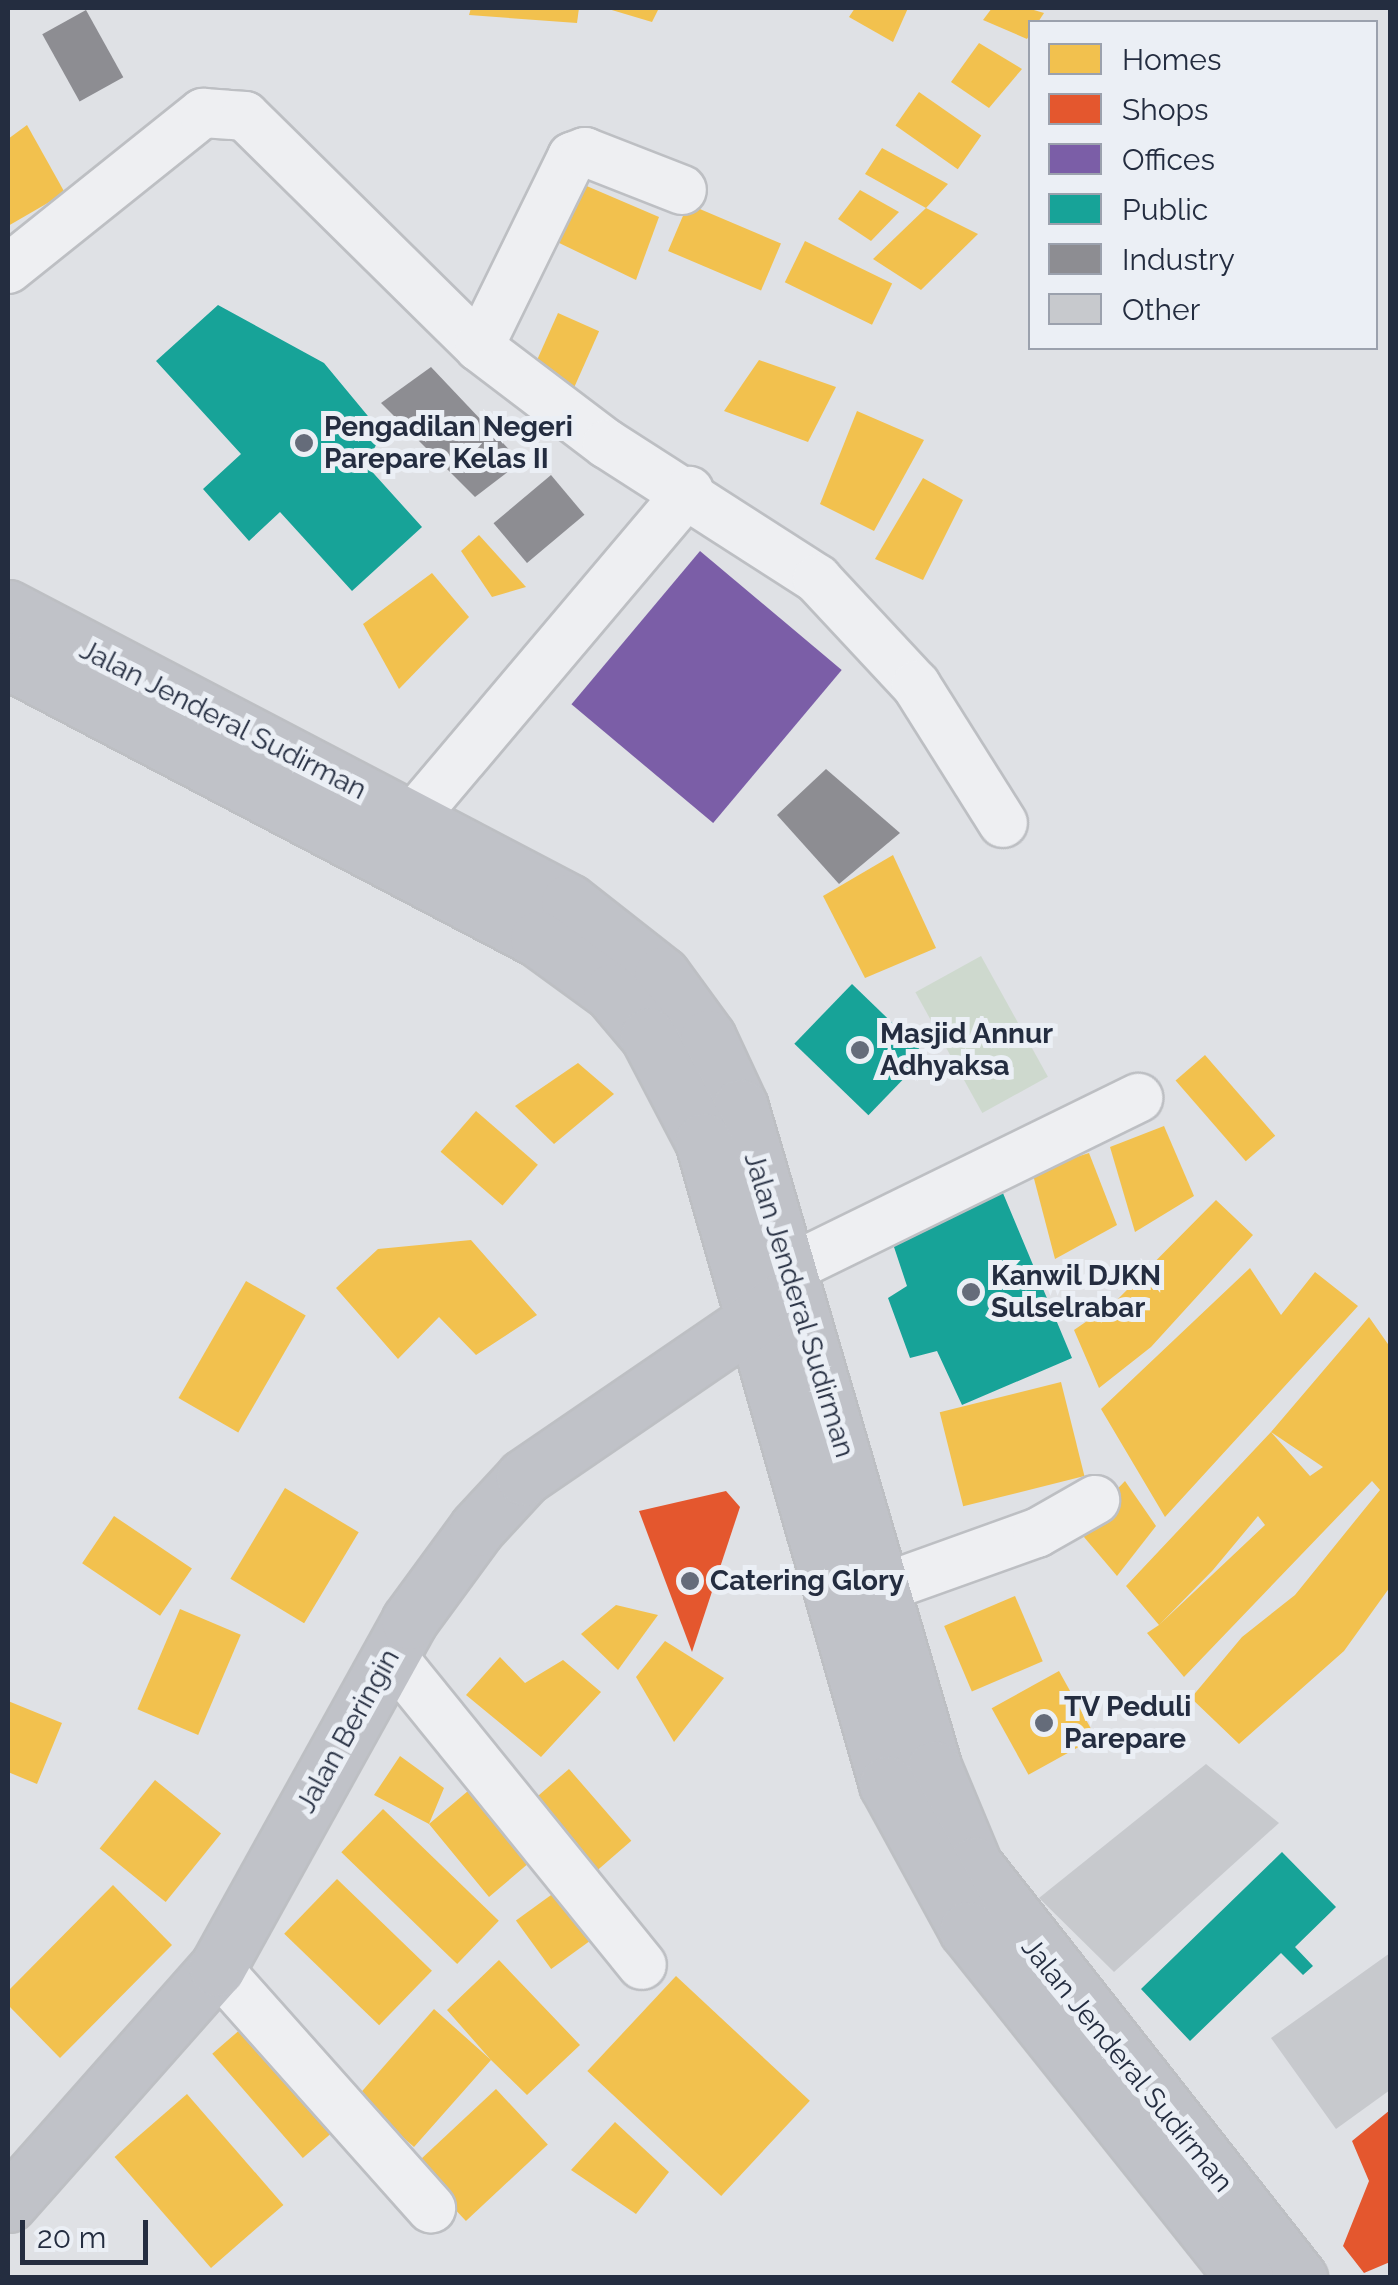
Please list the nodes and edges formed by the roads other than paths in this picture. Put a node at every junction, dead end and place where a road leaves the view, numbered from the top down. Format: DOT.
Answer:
graph roads {
  1 [pos="682,190"];
  2 [pos="8,268"];
  3 [pos="479,347"];
  4 [pos="690,492"];
  5 [pos="8,608"];
  6 [pos="8,661"];
  7 [pos="1003,822"];
  8 [pos="399,834"];
  9 [pos="1138,1098"];
  10 [pos="779,1294"];
  11 [pos="1095,1500"];
  12 [pos="883,1588"];
  13 [pos="390,1654"];
  14 [pos="956,1875"];
  15 [pos="642,1966"];
  16 [pos="217,1968"];
  17 [pos="13,2187"];
  18 [pos="431,2208"];
  19 [pos="1245,2278"];
  20 [pos="1299,2278"];
  1 -- 3 [label="street"];
  2 -- 3 [label="street"];
  3 -- 4 [label="street"];
  4 -- 7 [label="street"];
  4 -- 8 [label="street"];
  5 -- 8 [label="main road, Jalan Jenderal Sudirman"];
  6 -- 8 [label="main road, Jalan Jenderal Sudirman"];
  8 -- 10 [label="main road, Jalan Jenderal Sudirman"];
  9 -- 10 [label="street"];
  10 -- 12 [label="main road, Jalan Jenderal Sudirman"];
  10 -- 13 [label="main road, Jalan Beringin"];
  10 -- 14 [label="main road, Jalan Jenderal Sudirman"];
  11 -- 12 [label="street"];
  12 -- 14 [label="main road, Jalan Jenderal Sudirman"];
  13 -- 15 [label="street"];
  13 -- 16 [label="main road, Jalan Beringin"];
  14 -- 19 [label="main road, Jalan Jenderal Sudirman"];
  14 -- 20 [label="main road, Jalan Jenderal Sudirman"];
  16 -- 17 [label="main road, Jalan Beringin"];
  16 -- 18 [label="street"];
}
